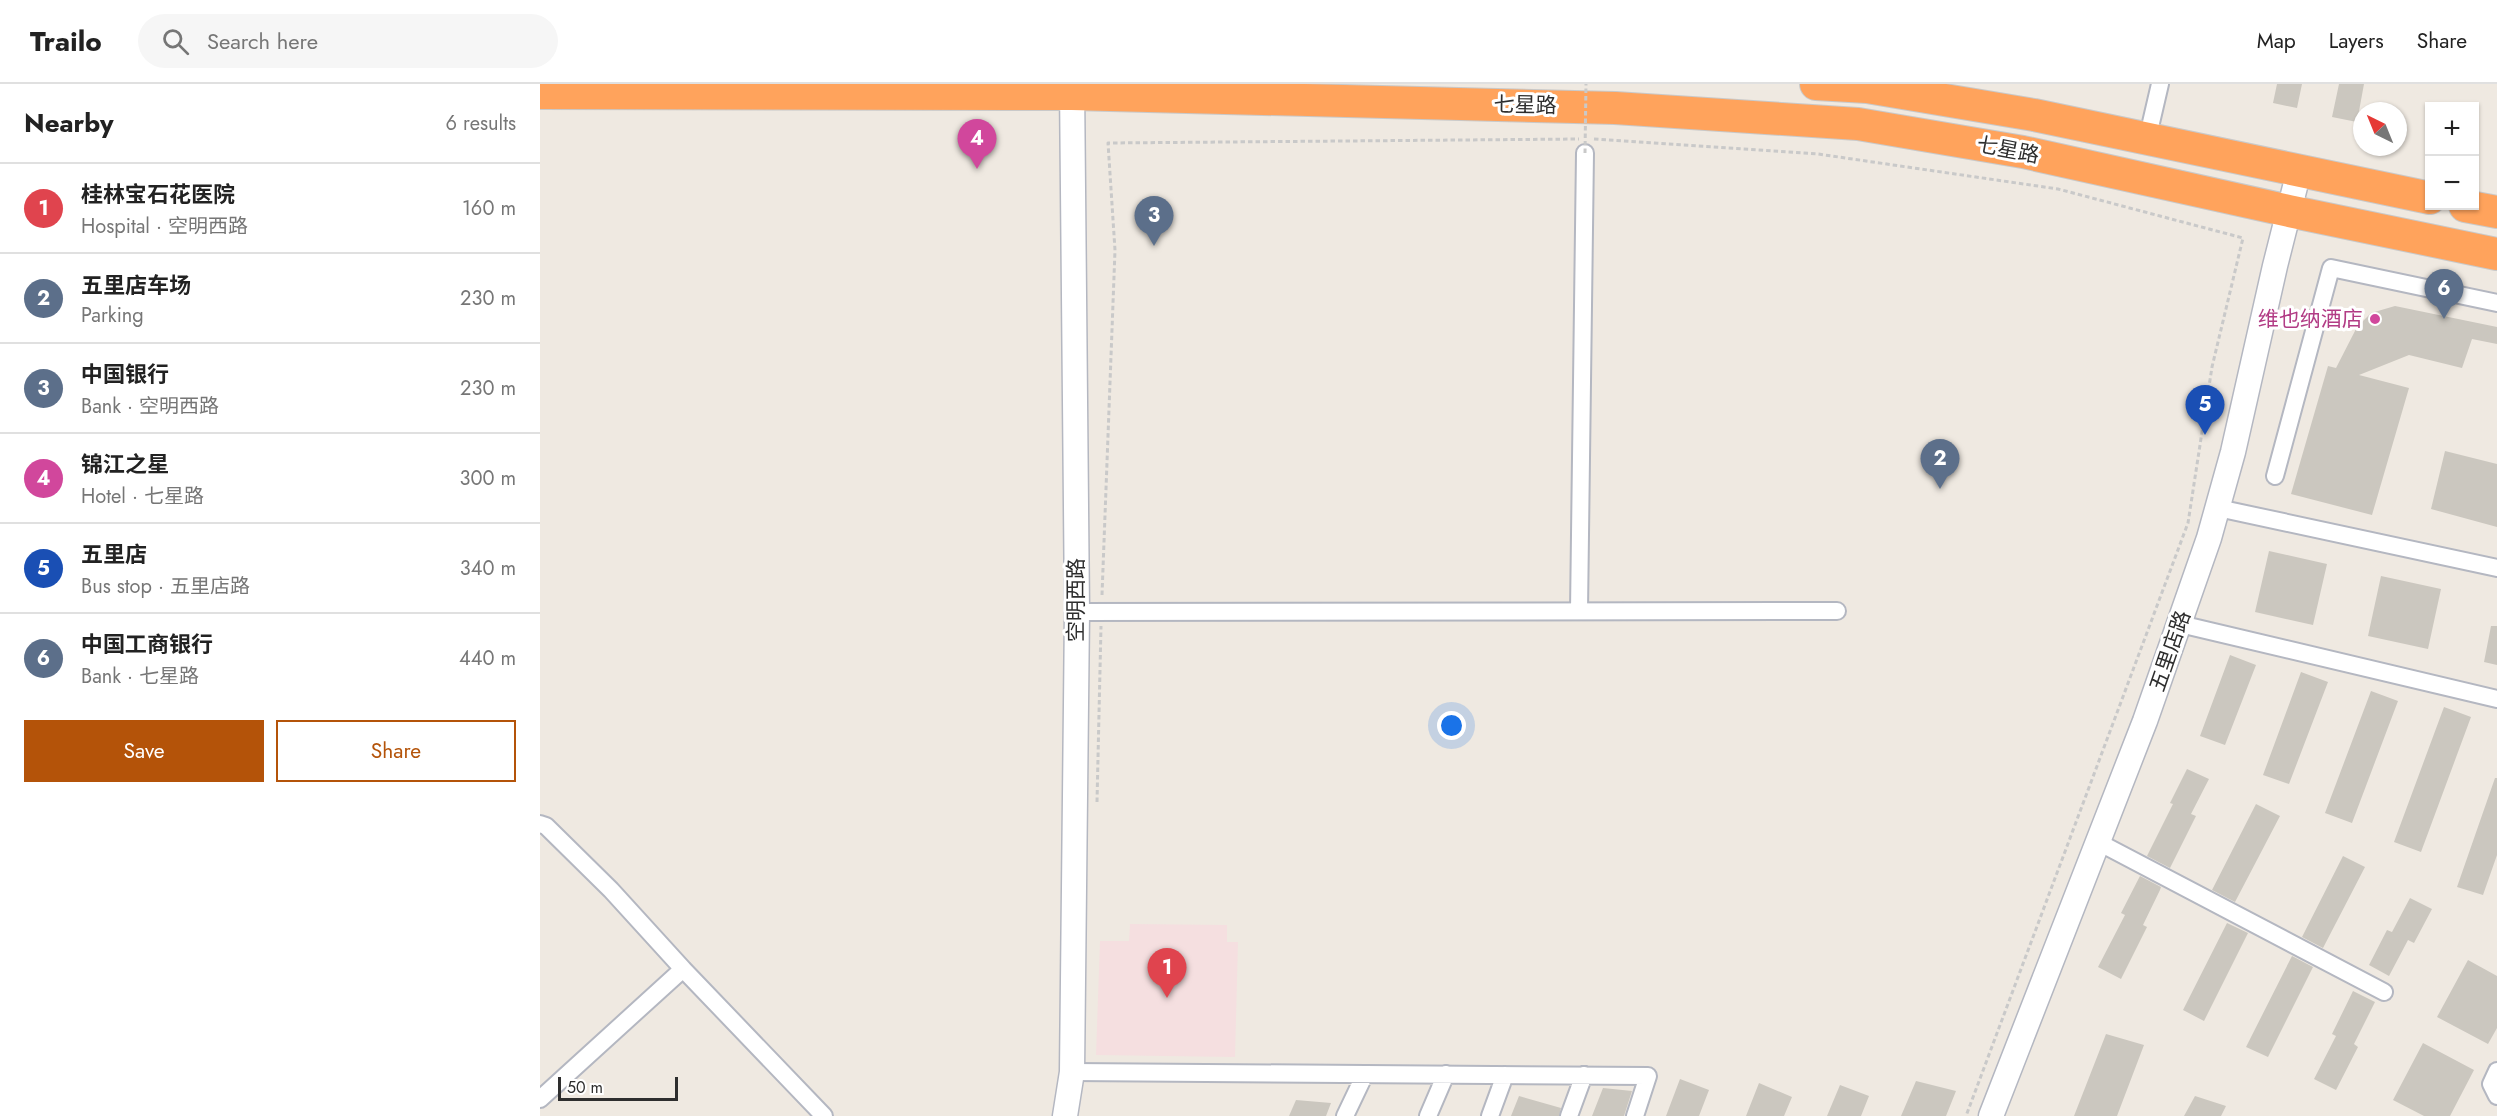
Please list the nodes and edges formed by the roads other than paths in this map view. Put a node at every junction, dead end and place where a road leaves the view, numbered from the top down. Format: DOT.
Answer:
graph roads {
  1 [pos="1816,84"];
  2 [pos="2160,84"];
  3 [pos="1072,89"];
  4 [pos="540,93"];
  5 [pos="2147,140"];
  6 [pos="1585,146"];
  7 [pos="2299,171"];
  8 [pos="2425,197"];
  9 [pos="2479,209"];
  10 [pos="2289,211"];
  11 [pos="2497,212"];
  12 [pos="2497,254"];
  13 [pos="2497,303"];
  14 [pos="2275,476"];
  15 [pos="2218,508"];
  16 [pos="2497,568"];
  17 [pos="1579,611"];
  18 [pos="1837,611"];
  19 [pos="1077,612"];
  20 [pos="2180,624"];
  21 [pos="2497,699"];
  22 [pos="540,824"];
  23 [pos="2098,842"];
  24 [pos="683,969"];
  25 [pos="2384,992"];
  26 [pos="2497,1071"];
  27 [pos="1072,1072"];
  28 [pos="1365,1074"];
  29 [pos="1446,1074"];
  30 [pos="1505,1075"];
  31 [pos="1584,1075"];
  32 [pos="2497,1096"];
  33 [pos="540,1099"];
  34 [pos="824,1116"];
  35 [pos="1065,1116"];
  36 [pos="1345,1116"];
  37 [pos="1428,1116"];
  38 [pos="1491,1116"];
  39 [pos="1569,1116"];
  40 [pos="1635,1116"];
  41 [pos="1991,1116"];
  1 -- 5 [label="highway, 七星路"];
  2 -- 5 [label="street"];
  3 -- 4 [label="highway, 七星路"];
  3 -- 10 [label="highway, 七星路"];
  3 -- 19 [label="main road, 空明西路"];
  5 -- 7 [label="highway, 七星路"];
  6 -- 17 [label="street"];
  7 -- 8 [label="highway, 七星路"];
  7 -- 10 [label="main road, 五里店路"];
  9 -- 11 [label="highway"];
  10 -- 12 [label="highway, 七星路"];
  10 -- 15 [label="main road, 五里店路"];
  13 -- 14 [label="street"];
  15 -- 16 [label="street"];
  15 -- 20 [label="main road, 五里店路"];
  17 -- 18 [label="street"];
  17 -- 19 [label="street"];
  19 -- 27 [label="main road, 空明西路"];
  20 -- 21 [label="street"];
  20 -- 23 [label="main road, 五里店路"];
  22 -- 24 [label="street"];
  23 -- 25 [label="street"];
  23 -- 41 [label="main road, 五里店路"];
  24 -- 33 [label="street"];
  24 -- 34 [label="street"];
  26 -- 32 [label="street"];
  27 -- 28 [label="street"];
  27 -- 35 [label="main road, 空明西路"];
  28 -- 29 [label="street"];
  28 -- 36 [label="street"];
  29 -- 30 [label="street"];
  29 -- 37 [label="street"];
  30 -- 31 [label="street"];
  30 -- 38 [label="street"];
  31 -- 39 [label="street"];
  31 -- 40 [label="street"];
}
